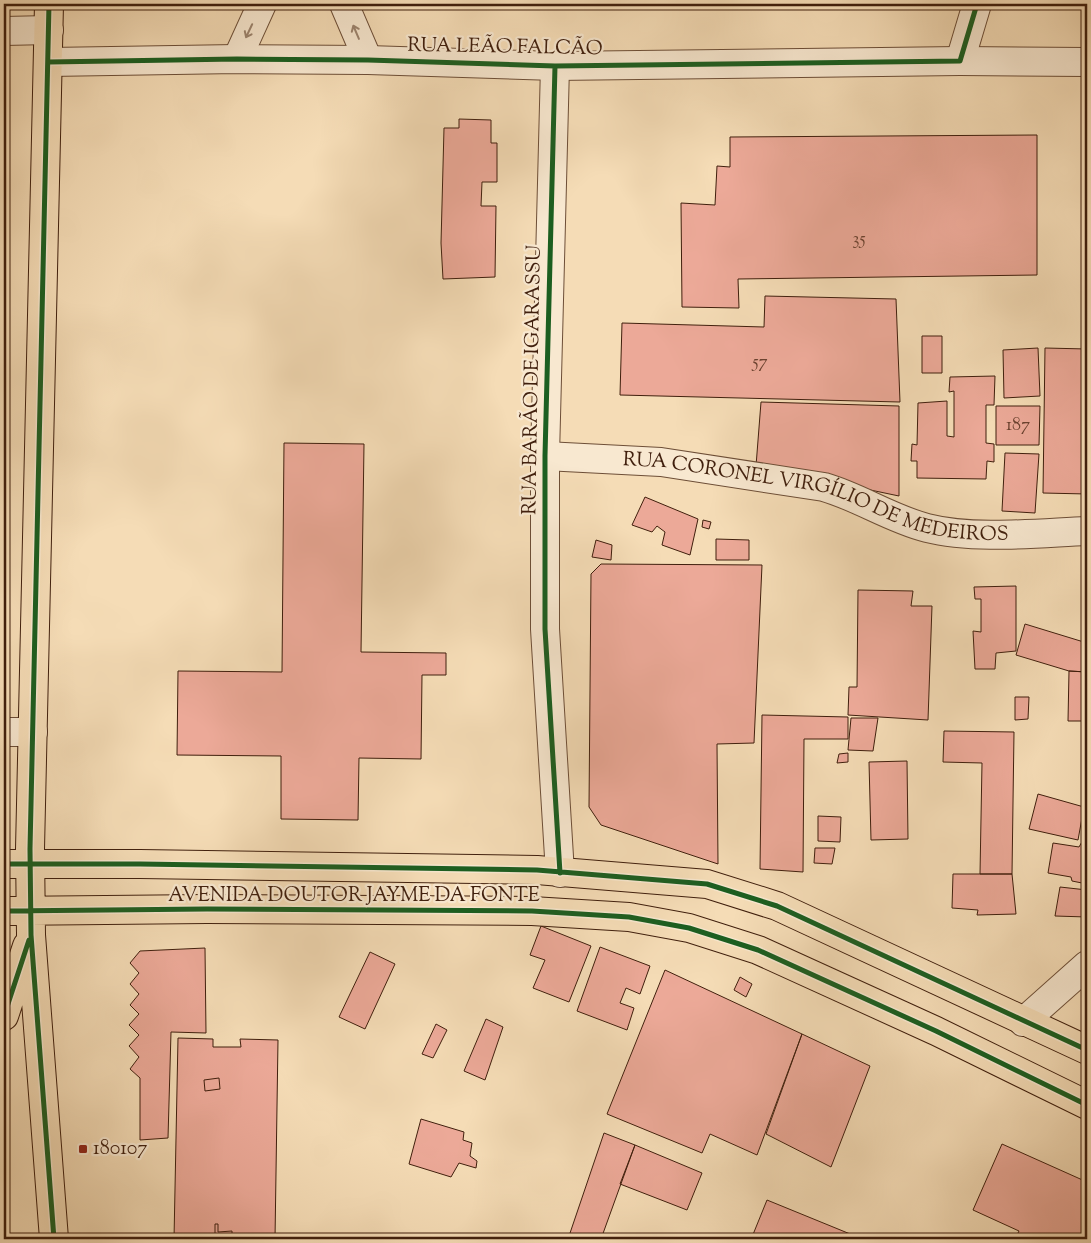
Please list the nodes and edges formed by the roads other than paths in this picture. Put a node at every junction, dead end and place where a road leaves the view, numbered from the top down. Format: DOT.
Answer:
graph roads {
  1 [pos="262,4"];
  2 [pos="344,4"];
  3 [pos="977,4"];
  4 [pos="49,17"];
  5 [pos="4,31"];
  6 [pos="236,59"];
  7 [pos="368,60"];
  8 [pos="960,60"];
  9 [pos="49,62"];
  10 [pos="1087,62"];
  11 [pos="555,66"];
  12 [pos="545,456"];
  13 [pos="1087,531"];
  14 [pos="4,732"];
  15 [pos="33,732"];
  16 [pos="4,864"];
  17 [pos="31,865"];
  18 [pos="560,874"];
  19 [pos="4,911"];
  20 [pos="31,923"];
  21 [pos="1087,965"];
  22 [pos="4,1016"];
  23 [pos="1023,1022"];
  24 [pos="1087,1050"];
  25 [pos="1087,1104"];
  26 [pos="54,1239"];
  1 -- 6 [label="street, one-way"];
  7 -- 2 [label="street, one-way"];
  3 -- 8 [label="street"];
  4 -- 5 [label="street"];
  4 -- 9 [label="main road"];
  6 -- 7 [label="street, RUA LEÃO FALCÃO"];
  6 -- 9 [label="street, RUA LEÃO FALCÃO"];
  7 -- 11 [label="street, RUA LEÃO FALCÃO"];
  8 -- 10 [label="street, RUA LEÃO FALCÃO"];
  8 -- 11 [label="street, RUA LEÃO FALCÃO"];
  9 -- 15 [label="main road"];
  11 -- 12 [label="street, RUA BARÃO DE IGARASSU"];
  12 -- 13 [label="street, RUA CORONEL VIRGÍLIO DE MEDEIROS"];
  12 -- 18 [label="street, RUA BARÃO DE IGARASSU"];
  14 -- 15 [label="street"];
  15 -- 17 [label="main road"];
  16 -- 17 [label="main road, AVENIDA DOUTOR JAYME DA FONTE"];
  17 -- 18 [label="main road, AVENIDA DOUTOR JAYME DA FONTE"];
  17 -- 20 [label="main road"];
  18 -- 23 [label="main road, AVENIDA DOUTOR JAYME DA FONTE"];
  19 -- 20 [label="main road, AVENIDA DOUTOR JAYME DA FONTE"];
  20 -- 22 [label="main road"];
  20 -- 25 [label="main road, AVENIDA DOUTOR JAYME DA FONTE"];
  20 -- 26 [label="main road"];
  21 -- 23 [label="street"];
  23 -- 24 [label="main road, AVENIDA DOUTOR JAYME DA FONTE"];
}
